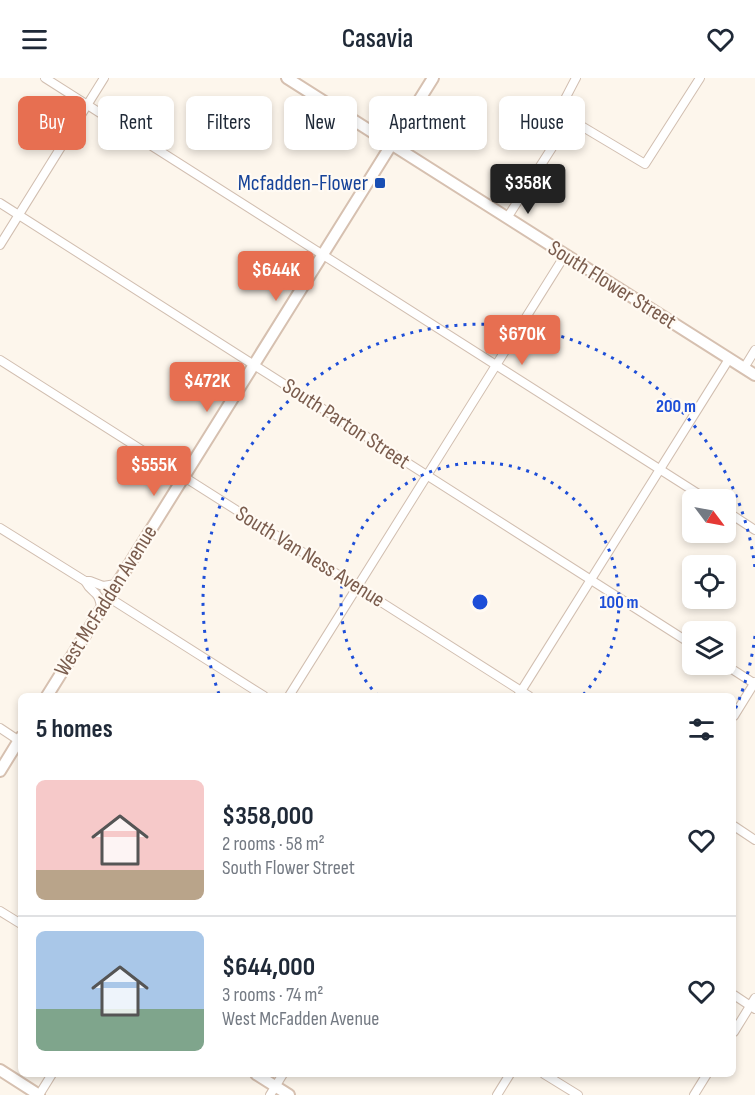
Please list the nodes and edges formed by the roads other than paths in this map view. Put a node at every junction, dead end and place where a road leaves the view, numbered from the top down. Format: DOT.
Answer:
graph roads {
  1 [pos="45,78"];
  2 [pos="104,78"];
  3 [pos="286,78"];
  4 [pos="433,78"];
  5 [pos="576,78"];
  6 [pos="700,78"];
  7 [pos="422,96"];
  8 [pos="567,96"];
  9 [pos="87,104"];
  10 [pos="585,128"];
  11 [pos="369,131"];
  12 [pos="388,150"];
  13 [pos="399,150"];
  14 [pos="551,150"];
  15 [pos="0,203"];
  16 [pos="19,215"];
  17 [pos="507,218"];
  18 [pos="0,245"];
  19 [pos="323,254"];
  20 [pos="565,255"];
  21 [pos="755,350"];
  22 [pos="729,358"];
  23 [pos="0,360"];
  24 [pos="254,365"];
  25 [pos="496,365"];
  26 [pos="744,368"];
  27 [pos="755,375"];
  28 [pos="660,469"];
  29 [pos="427,475"];
  30 [pos="184,477"];
  31 [pos="691,489"];
  32 [pos="736,518"];
  33 [pos="0,528"];
  34 [pos="755,530"];
  35 [pos="591,580"];
  36 [pos="85,581"];
  37 [pos="116,584"];
  38 [pos="357,587"];
  39 [pos="108,597"];
  40 [pos="101,608"];
  41 [pos="682,638"];
  42 [pos="736,671"];
  43 [pos="755,683"];
  44 [pos="49,693"];
  45 [pos="259,693"];
  46 [pos="291,693"];
  47 [pos="521,693"];
  48 [pos="524,693"];
  49 [pos="736,714"];
  50 [pos="0,728"];
  51 [pos="18,739"];
  52 [pos="18,743"];
  53 [pos="0,771"];
  54 [pos="736,827"];
  55 [pos="755,840"];
  56 [pos="0,911"];
  57 [pos="18,922"];
  58 [pos="736,996"];
  59 [pos="755,998"];
  60 [pos="752,1007"];
  61 [pos="736,1029"];
  62 [pos="0,1070"];
  63 [pos="50,1077"];
  64 [pos="259,1077"];
  65 [pos="281,1077"];
  66 [pos="508,1077"];
  67 [pos="549,1077"];
  68 [pos="706,1077"];
  69 [pos="273,1091"];
  70 [pos="39,1095"];
  71 [pos="289,1095"];
  72 [pos="497,1095"];
  73 [pos="578,1095"];
  74 [pos="694,1095"];
  1 -- 9 [label="street"];
  2 -- 9 [label="street"];
  3 -- 11 [label="street, South Flower Street"];
  4 -- 7 [label="street, West McFadden Avenue"];
  5 -- 8 [label="street"];
  6 -- 10 [label="street"];
  9 -- 16 [label="street"];
  9 -- 19 [label="street"];
  12 -- 19 [label="street, West McFadden Avenue"];
  13 -- 17 [label="street, South Flower Street"];
  14 -- 17 [label="street"];
  15 -- 16 [label="street, South Parton Street"];
  16 -- 18 [label="street"];
  16 -- 24 [label="street, South Parton Street"];
  17 -- 20 [label="street, South Flower Street"];
  19 -- 24 [label="street, West McFadden Avenue"];
  19 -- 25 [label="street"];
  20 -- 22 [label="street, South Flower Street"];
  20 -- 25 [label="street"];
  21 -- 26 [label="street"];
  22 -- 26 [label="street, South Flower Street"];
  22 -- 28 [label="street"];
  23 -- 30 [label="street, South Van Ness Avenue"];
  24 -- 29 [label="street, South Parton Street"];
  24 -- 30 [label="street, West McFadden Avenue"];
  25 -- 28 [label="street"];
  25 -- 29 [label="street"];
  26 -- 27 [label="street, South Flower Street"];
  28 -- 31 [label="street"];
  28 -- 35 [label="street"];
  29 -- 35 [label="street, South Parton Street"];
  29 -- 38 [label="street"];
  30 -- 37 [label="street, West McFadden Avenue"];
  30 -- 38 [label="street, South Van Ness Avenue"];
  32 -- 34 [label="street"];
  33 -- 36 [label="street"];
  35 -- 41 [label="street, South Parton Street"];
  35 -- 48 [label="street"];
  36 -- 37 [label="street"];
  36 -- 40 [label="street"];
  37 -- 39 [label="street, West McFadden Avenue"];
  38 -- 46 [label="street"];
  38 -- 47 [label="street, South Van Ness Avenue"];
  39 -- 40 [label="street, West McFadden Avenue"];
  39 -- 45 [label="street"];
  40 -- 44 [label="street, West McFadden Avenue"];
  42 -- 43 [label="street"];
  43 -- 49 [label="street"];
  50 -- 51 [label="street"];
  52 -- 53 [label="street"];
  54 -- 55 [label="street"];
  56 -- 57 [label="street"];
  58 -- 60 [label="street"];
  59 -- 60 [label="street"];
  60 -- 61 [label="street"];
  62 -- 70 [label="street"];
  63 -- 70 [label="street"];
  64 -- 69 [label="street"];
  65 -- 69 [label="street"];
  66 -- 72 [label="street"];
  67 -- 73 [label="street"];
  68 -- 74 [label="street"];
  69 -- 71 [label="street"];
}
